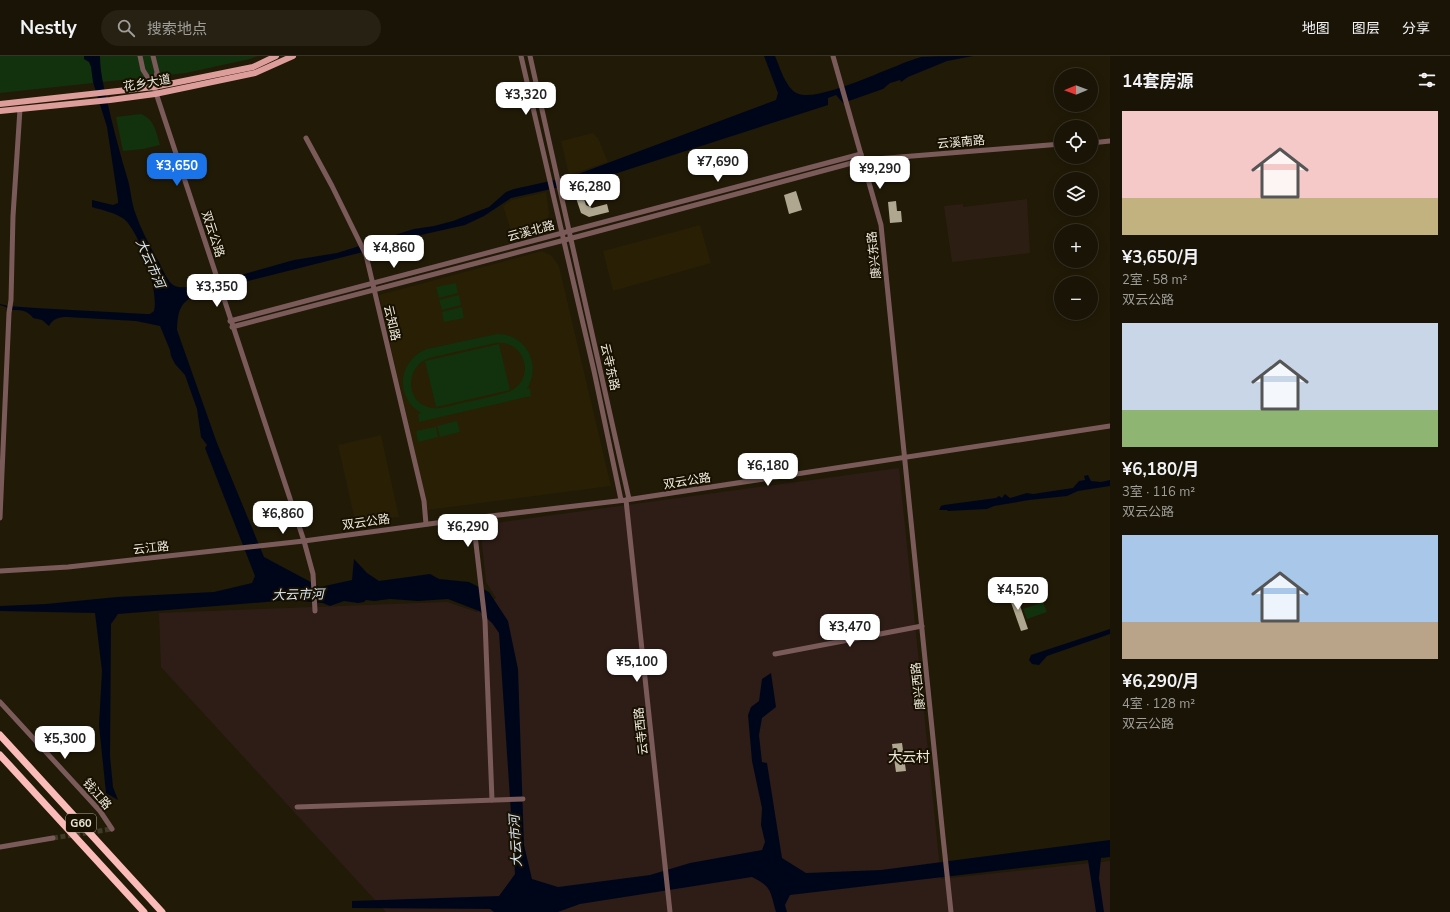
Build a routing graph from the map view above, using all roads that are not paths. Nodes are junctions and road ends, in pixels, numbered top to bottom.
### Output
1 (140, 56) edge
2 (153, 56) edge
3 (276, 56) edge
4 (293, 56) edge
5 (521, 56) edge
6 (530, 56) edge
7 (833, 56) edge
8 (154, 87) junction
9 (156, 94) junction
10 (0, 104) edge
11 (20, 109) junction
12 (0, 111) edge
13 (306, 138) dead end
14 (1110, 141) edge
15 (1098, 142) edge
16 (1054, 145) edge
17 (861, 154) junction
18 (863, 160) junction
19 (569, 231) junction
20 (561, 233) junction
21 (570, 239) junction
22 (563, 241) junction
23 (373, 284) junction
24 (374, 290) junction
25 (230, 321) junction
26 (232, 327) junction
27 (1110, 426) edge
28 (905, 458) junction
29 (626, 500) junction
30 (0, 518) edge
31 (473, 518) junction
32 (426, 524) junction
33 (304, 541) junction
34 (0, 571) edge
35 (315, 611) dead end
36 (922, 626) junction
37 (775, 654) dead end
38 (0, 702) edge
39 (0, 735) edge
40 (0, 756) edge
41 (523, 799) dead end
42 (492, 800) junction
43 (297, 807) dead end
44 (112, 829) dead end
45 (53, 838) tunnel mouth
46 (0, 846) edge
47 (144, 912) edge
48 (162, 912) edge
49 (670, 912) edge
50 (951, 912) edge

1 - 8 street, 双云公路
2 - 8 street, 双云公路
3 - 8 main road, 花乡大道
4 - 9 main road, 花乡大道
5 - 20 street
6 - 19 street
7 - 17 street, 康兴东路
8 - 9 street, 双云公路
8 - 10 main road, 花乡大道
9 - 11 main road, 花乡大道
9 - 25 street, 双云公路
11 - 12 main road, 花乡大道
11 - 30 street
13 - 23 street, 云知路
14 - 15 street
16 - 18 street, 云溪南路
17 - 18 street, 康兴东路
17 - 19 street, 云溪北路
18 - 21 street, 云溪北路
18 - 28 street, 康兴东路
19 - 20 street, 云溪北路
19 - 21 street, 云寺东路
20 - 22 street, 云寺东路
20 - 23 street, 云溪北路
21 - 22 street, 云溪北路
21 - 29 street, 云寺东路
22 - 24 street, 云溪北路
22 - 29 street, 云寺东路
23 - 24 street, 云知路
23 - 25 street, 云溪北路
24 - 26 street, 云溪北路
24 - 32 street, 云知路
25 - 26 street, 双云公路
26 - 33 street, 双云公路
27 - 28 street, 双云公路
28 - 29 street, 双云公路
28 - 36 street, 康兴西路
29 - 31 street, 双云公路
29 - 49 street, 云寺西路
31 - 32 street, 双云公路
31 - 42 street
32 - 33 street, 双云公路
33 - 34 street, 云江路
33 - 35 street
36 - 37 street
36 - 50 street, 康兴西路
38 - 44 street, 钱江路
39 - 48 highway, G60
40 - 47 highway, G60
41 - 42 street
42 - 43 street
45 - 46 street

